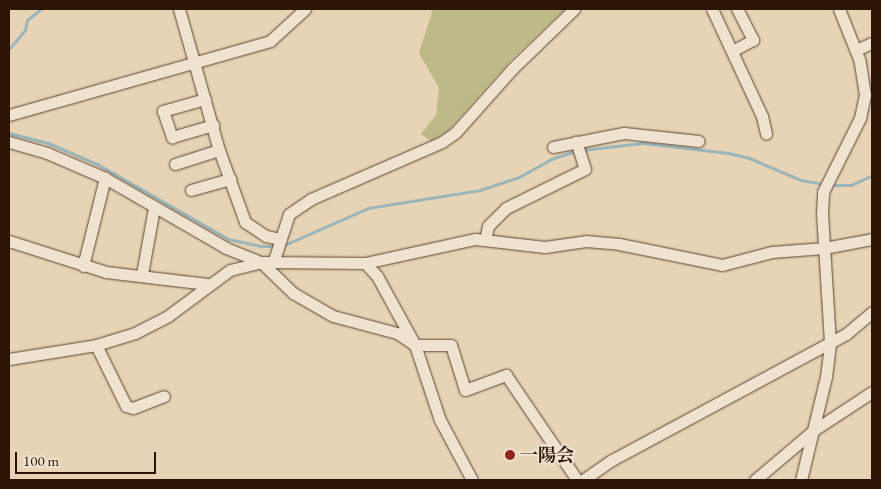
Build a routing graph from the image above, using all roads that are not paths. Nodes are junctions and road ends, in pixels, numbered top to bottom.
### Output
1 (179, 9) edge
2 (305, 9) edge
3 (574, 9) edge
4 (712, 9) edge
5 (737, 9) edge
6 (839, 9) edge
7 (872, 43) edge
8 (856, 50) junction
9 (732, 51) junction
10 (193, 63) junction
11 (864, 77) junction
12 (872, 95) edge
13 (205, 99) junction
14 (9, 114) edge
15 (213, 125) junction
16 (766, 134) dead end
17 (699, 141) dead end
18 (9, 142) edge
19 (553, 147) dead end
20 (578, 147) junction
21 (220, 150) junction
22 (175, 164) dead end
23 (105, 178) junction
24 (230, 179) junction
25 (191, 190) dead end
26 (154, 208) junction
27 (872, 239) edge
28 (485, 240) junction
29 (9, 241) edge
30 (277, 248) junction
31 (824, 248) junction
32 (261, 262) junction
33 (364, 263) junction
34 (83, 266) junction
35 (142, 274) junction
36 (206, 284) junction
37 (872, 312) edge
38 (830, 343) junction
39 (96, 345) junction
40 (414, 345) junction
41 (9, 360) edge
42 (872, 392) edge
43 (164, 396) dead end
44 (814, 430) junction
45 (472, 480) edge
46 (577, 480) edge
47 (583, 480) edge
48 (755, 480) edge
49 (801, 480) edge

1 - 10 street
2 - 10 street
3 - 30 street
4 - 9 street
5 - 9 street
6 - 8 street
7 - 8 street
8 - 11 street
9 - 16 street
10 - 13 street
10 - 14 street
11 - 12 street
11 - 31 street
13 - 15 street
13 - 15 street
15 - 21 street
17 - 20 street
18 - 23 street
19 - 20 street
20 - 28 street
21 - 22 street
21 - 24 street
23 - 26 street
23 - 34 street
24 - 25 street
24 - 30 street
26 - 32 street
26 - 35 street
27 - 31 street
28 - 31 street
28 - 33 street
29 - 34 street
30 - 32 street
30 - 33 street
31 - 38 street
32 - 36 street
32 - 40 street
33 - 40 street
34 - 35 street
35 - 36 street
36 - 39 street
37 - 38 street
38 - 44 street
38 - 47 street
39 - 41 street
39 - 43 street
40 - 45 street
40 - 46 street
42 - 44 street
44 - 48 street
44 - 49 street

